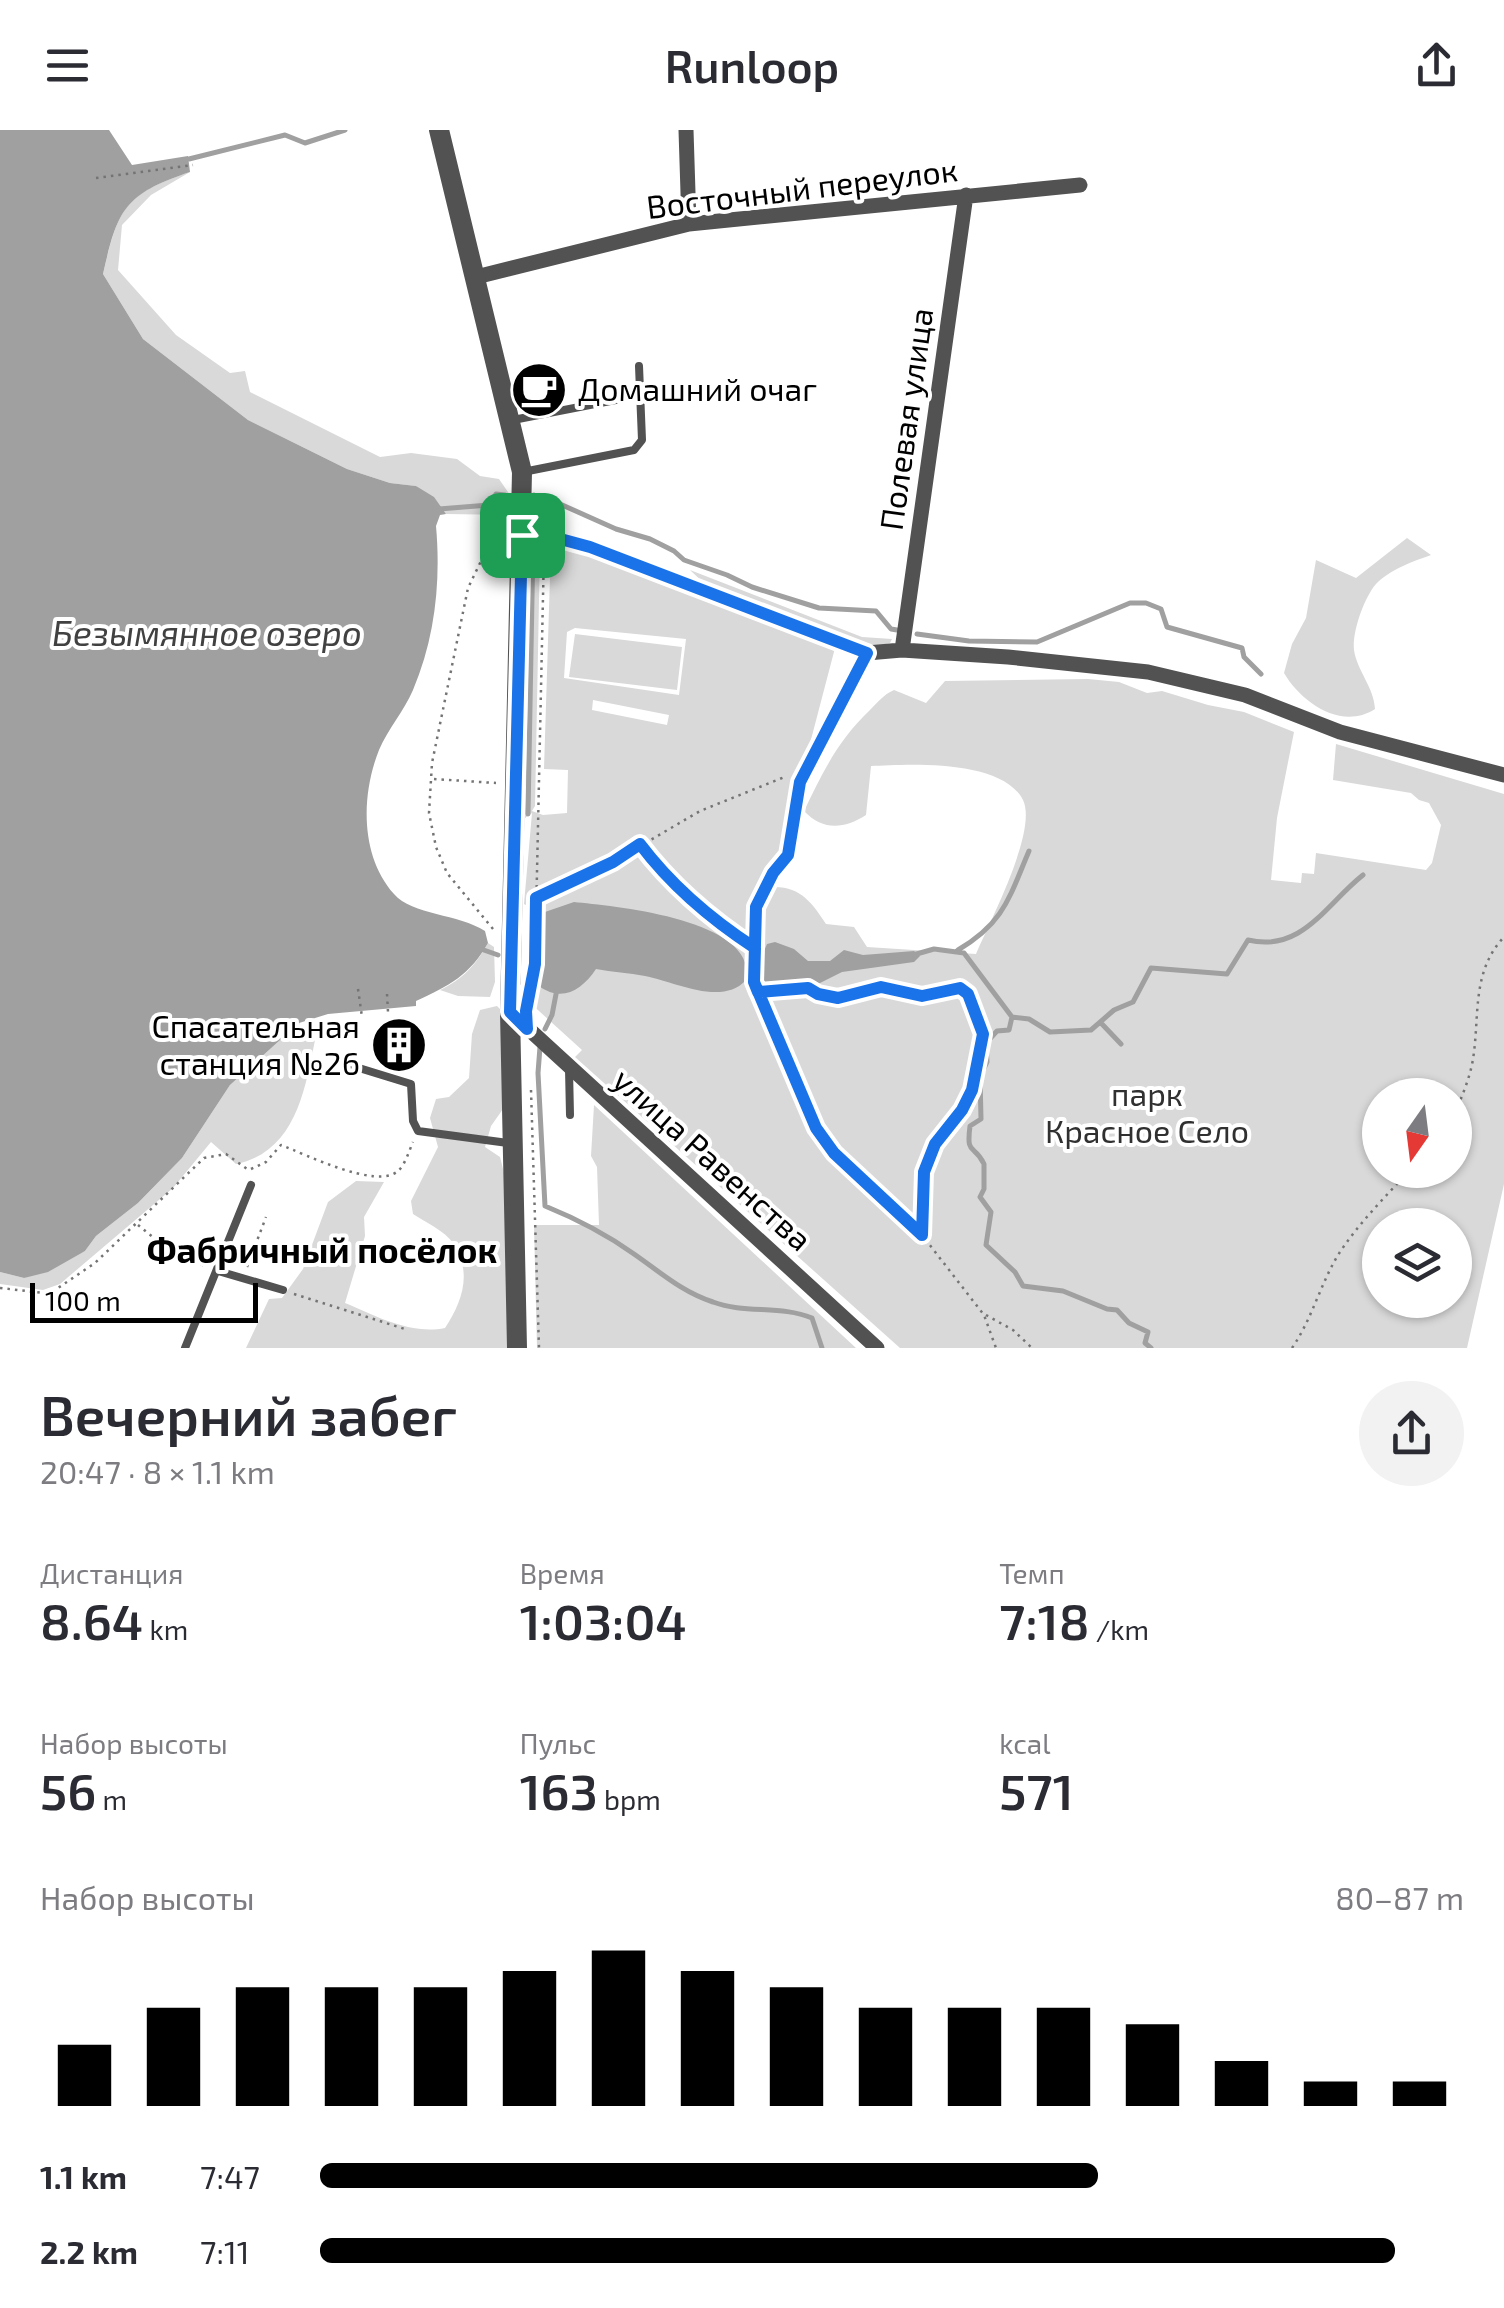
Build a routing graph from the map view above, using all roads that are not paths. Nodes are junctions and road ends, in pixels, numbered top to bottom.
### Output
1 (439, 130) edge
2 (686, 130) edge
3 (1080, 185) dead end
4 (966, 195) junction
5 (689, 224) junction
6 (476, 277) junction
7 (639, 366) dead end
8 (641, 395) junction
9 (510, 421) junction
10 (522, 472) junction
11 (516, 529) junction
12 (902, 650) junction
13 (867, 653) junction
14 (1504, 775) edge
15 (788, 855) road end
16 (510, 1012) junction
17 (346, 1064) dead end
18 (569, 1067) junction
19 (570, 1115) dead end
20 (513, 1143) junction
21 (252, 1185) road end
22 (218, 1271) junction
23 (283, 1290) road end
24 (185, 1348) edge
25 (517, 1348) edge
26 (877, 1348) edge

1 - 6 street
2 - 5 street
3 - 4 street, Восточный переулок
4 - 5 street, Восточный переулок
4 - 12 street, Полевая улица
5 - 6 street, Восточный переулок
6 - 9 street
7 - 8 lane
8 - 9 lane
8 - 10 lane
9 - 10 street
10 - 11 street
11 - 13 street
11 - 16 street
12 - 13 street
12 - 14 street
13 - 15 street
16 - 18 street, улица Равенства
16 - 20 street
17 - 20 lane
18 - 19 lane
18 - 26 street, улица Равенства
20 - 25 street
21 - 22 lane
22 - 23 lane
22 - 24 lane

